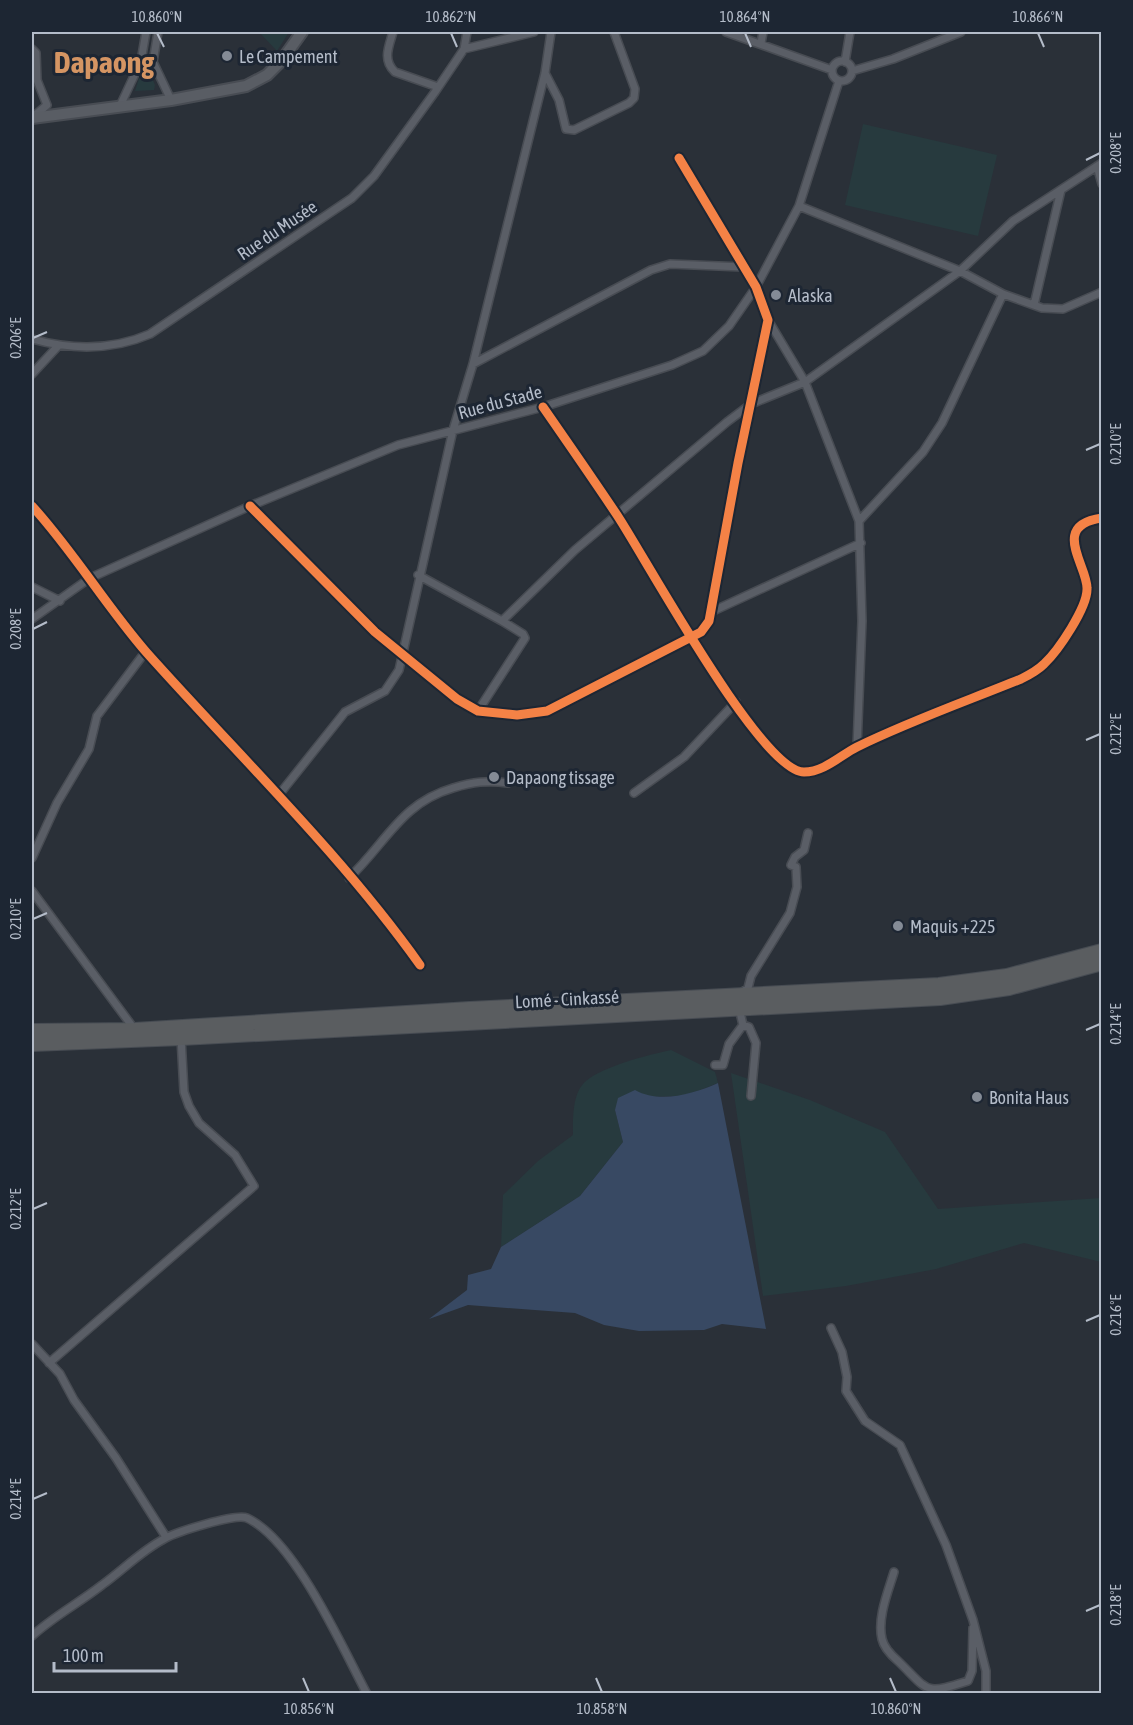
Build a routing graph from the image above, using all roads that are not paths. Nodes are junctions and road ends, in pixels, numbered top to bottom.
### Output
1 (146, 32) edge
2 (158, 32) edge
3 (302, 32) edge
4 (393, 32) edge
5 (467, 32) edge
6 (534, 32) edge
7 (551, 32) edge
8 (614, 32) edge
9 (726, 32) edge
10 (764, 32) edge
11 (850, 32) edge
12 (962, 32) edge
13 (761, 43) junction
14 (32, 49) edge
15 (464, 49) junction
16 (845, 62) junction
17 (832, 70) junction
18 (852, 71) junction
19 (545, 73) junction
20 (839, 81) junction
21 (438, 87) junction
22 (171, 100) junction
23 (120, 106) junction
24 (32, 118) edge
25 (679, 158) dead end
26 (1099, 165) edge
27 (1101, 184) edge
28 (1061, 190) junction
29 (799, 206) junction
30 (743, 267) junction
31 (960, 271) junction
32 (756, 287) junction
33 (1101, 292) edge
34 (1003, 294) junction
35 (1034, 305) junction
36 (768, 320) junction
37 (32, 339) edge
38 (58, 346) junction
39 (473, 364) junction
40 (32, 374) edge
41 (805, 382) junction
42 (751, 404) junction
43 (543, 407) junction
44 (453, 430) junction
45 (32, 506) edge
46 (250, 506) junction
47 (617, 515) junction
48 (1101, 518) edge
49 (859, 521) junction
50 (861, 543) junction
51 (418, 575) junction
52 (90, 578) junction
53 (32, 587) edge
54 (60, 601) junction
55 (711, 612) junction
56 (32, 619) edge
57 (502, 621) junction
58 (690, 638) junction
59 (146, 651) junction
60 (401, 653) junction
61 (735, 702) junction
62 (478, 711) junction
63 (857, 747) junction
64 (508, 783) dead end
65 (634, 793) dead end
66 (278, 796) junction
67 (807, 833) dead end
68 (32, 858) edge
69 (349, 878) junction
70 (32, 891) edge
71 (1101, 955) edge
72 (420, 965) dead end
73 (738, 1003) junction
74 (743, 1025) junction
75 (32, 1031) edge
76 (135, 1035) junction
77 (181, 1038) junction
78 (32, 1044) edge
79 (715, 1065) dead end
80 (752, 1096) dead end
81 (831, 1328) dead end
82 (32, 1344) edge
83 (49, 1363) junction
84 (166, 1537) junction
85 (894, 1572) dead end
86 (973, 1620) junction
87 (32, 1636) edge
88 (367, 1694) edge
89 (986, 1694) edge

1 - 23 street
2 - 22 street
3 - 22 main road
4 - 21 street
5 - 15 street, Rue du Musée
6 - 15 street
7 - 19 street
8 - 19 street
9 - 13 street
10 - 13 street
11 - 16 street
12 - 18 street
13 - 17 street
14 - 24 street
15 - 21 street, Rue du Musée
16 - 17 street
16 - 18 street
17 - 20 street
18 - 20 street
19 - 39 street
20 - 29 street, Rue du Stade
21 - 38 street, Rue du Musée
22 - 23 main road
23 - 24 main road
25 - 30 street
26 - 27 street
26 - 28 street
28 - 31 street
28 - 35 street
29 - 31 street
29 - 32 street, Rue du Stade
30 - 32 street
30 - 39 street
31 - 34 street
31 - 41 street
32 - 36 street
32 - 43 street, Rue du Stade
33 - 35 street
34 - 35 street
34 - 49 street
36 - 41 street
36 - 42 street
37 - 38 street, Rue du Musée
38 - 40 street
39 - 44 street
41 - 42 street
41 - 49 street
42 - 47 street
42 - 55 street
43 - 44 street, Rue du Stade
43 - 47 street
44 - 46 street, Rue du Stade
44 - 51 street
45 - 52 street
46 - 52 street, Rue du Stade
46 - 60 street
47 - 57 street
47 - 58 street
48 - 63 street
49 - 50 street
50 - 55 street
50 - 63 street
51 - 57 street
51 - 60 street
52 - 54 street, Rue du Stade
52 - 59 street
53 - 54 street
54 - 56 street, Rue du Stade
55 - 58 street
57 - 62 street
58 - 61 street
58 - 62 street
59 - 66 street
59 - 68 street
60 - 62 street
60 - 66 street
61 - 63 street
61 - 65 street
64 - 69 street
66 - 69 street
67 - 73 street
69 - 72 street
70 - 76 street
71 - 73 highway, Lomé - Cinkassé
73 - 74 street
73 - 76 highway, Lomé - Cinkassé
73 - 77 highway, Lomé - Cinkassé
74 - 79 street
74 - 80 street
75 - 76 highway, Lomé - Cinkassé
76 - 77 highway, Lomé - Cinkassé
76 - 78 highway, Lomé - Cinkassé
77 - 83 street
81 - 86 street
82 - 83 street
83 - 84 street
84 - 87 street
84 - 88 street
85 - 86 street
86 - 89 street

